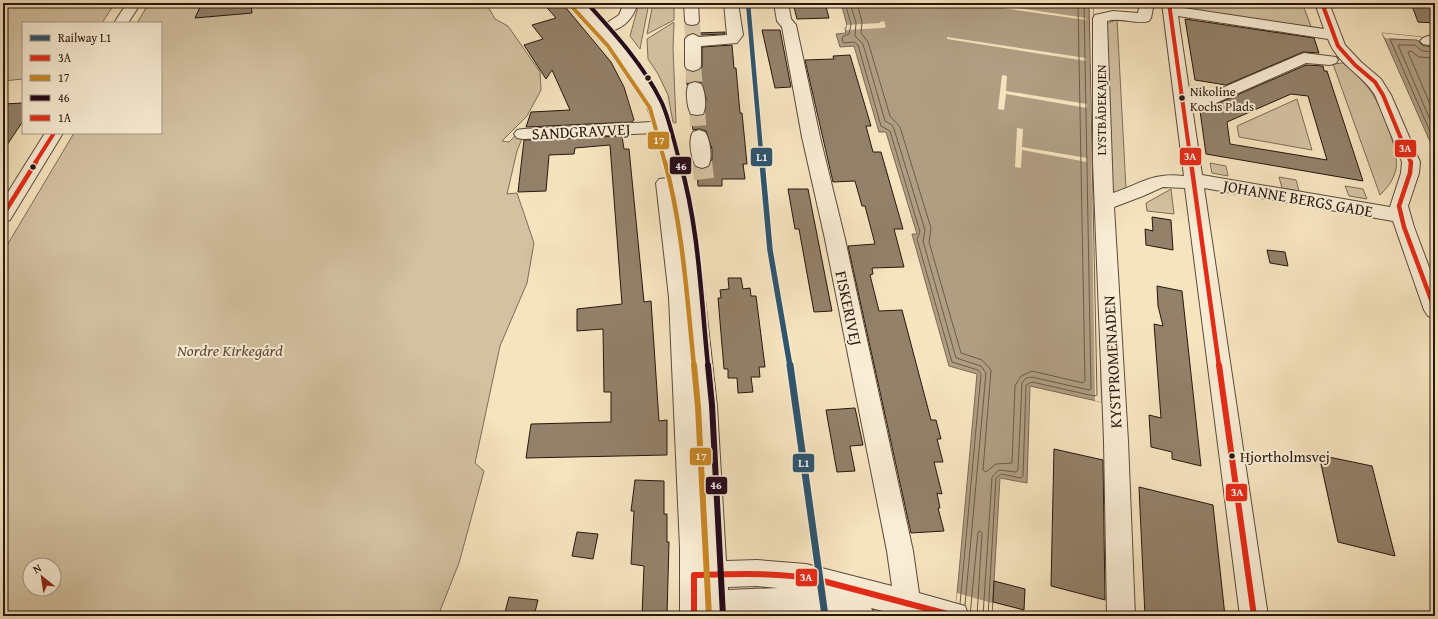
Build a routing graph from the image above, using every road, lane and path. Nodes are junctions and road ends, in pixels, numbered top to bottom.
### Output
1 (134, 3) edge
2 (578, 3) edge
3 (631, 3) edge
4 (691, 3) edge
5 (731, 3) edge
6 (781, 3) edge
7 (1147, 3) edge
8 (1319, 3) edge
9 (1170, 7) edge
10 (1104, 12) edge
11 (692, 21) tunnel mouth
12 (122, 22) edge
13 (602, 30) junction
14 (1334, 35) junction
15 (1330, 60) dead end
16 (693, 66) tunnel mouth
17 (695, 87) tunnel mouth
18 (1182, 100) junction
19 (697, 110) tunnel mouth
20 (657, 127) junction
21 (53, 134) edge
22 (523, 134) dead end
23 (699, 136) tunnel mouth
24 (702, 162) tunnel mouth
25 (1194, 181) junction
26 (1104, 203) junction
27 (3, 215) edge
28 (1401, 216) junction
29 (1435, 310) edge
30 (704, 575) junction
31 (905, 610) edge
32 (705, 611) edge
33 (861, 616) edge
34 (955, 616) edge
35 (1121, 616) edge
36 (1254, 616) edge

1 - 12 street
2 - 13 street
3 - 13 street
4 - 11 street
5 - 16 street
6 - 31 street, FISKERIVEJ
7 - 10 street
8 - 14 street
9 - 14 street
9 - 18 street
10 - 26 street, LYSTBÅDEKAJEN
13 - 20 street
14 - 28 street
15 - 18 street
17 - 19 street
18 - 25 street
20 - 22 street, SANDGRAVVEJ
20 - 30 street
21 - 27 street
23 - 24 street
25 - 26 street
25 - 28 street, JOHANNE BERGS GADE
25 - 36 street
26 - 35 street, KYSTPROMENADEN
28 - 29 street
30 - 31 street
30 - 32 street
31 - 34 street
32 - 33 street

